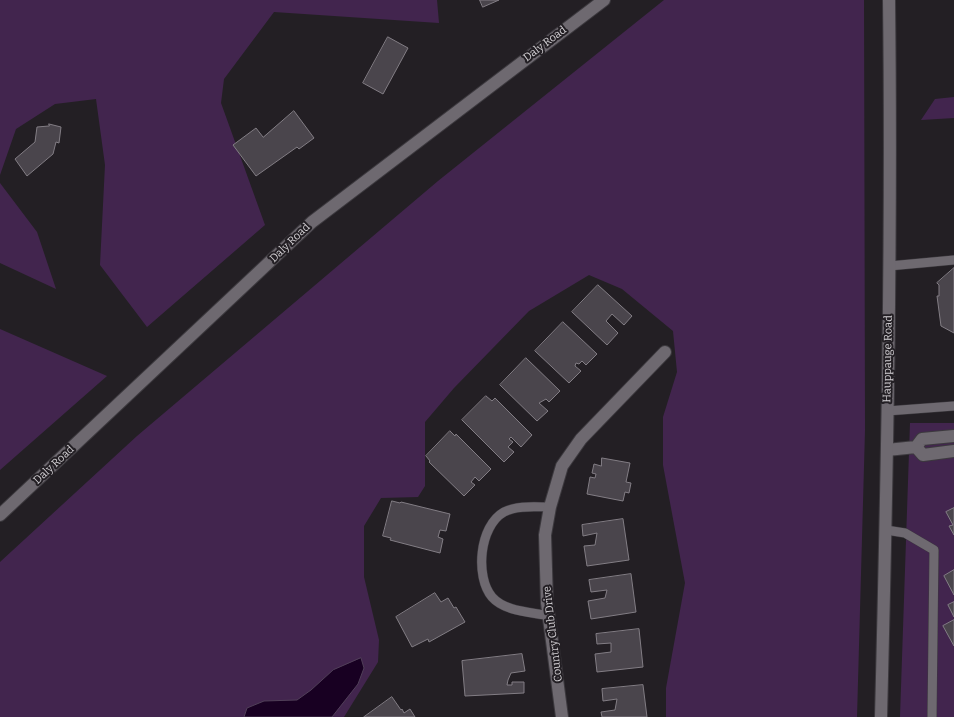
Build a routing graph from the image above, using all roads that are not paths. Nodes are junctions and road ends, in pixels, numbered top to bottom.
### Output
1 (604, 0) edge
2 (889, 0) edge
3 (954, 260) edge
4 (889, 266) junction
5 (665, 352) dead end
6 (954, 406) edge
7 (887, 411) junction
8 (954, 436) edge
9 (916, 447) junction
10 (887, 450) junction
11 (954, 451) edge
12 (550, 507) junction
13 (0, 515) edge
14 (886, 530) junction
15 (549, 616) junction
16 (562, 717) edge
17 (881, 717) edge
18 (932, 717) edge

1 - 13 street, Daly Road
2 - 4 street, Hauppauge Road
3 - 4 lane
4 - 7 street, Hauppauge Road
5 - 12 street, Country Club Drive
6 - 7 lane
7 - 10 street, Hauppauge Road
8 - 9 street
9 - 10 street
9 - 11 street
10 - 14 street, Hauppauge Road
12 - 15 street, Country Club Drive
12 - 15 lane
14 - 17 street, Hauppauge Road
14 - 18 lane
15 - 16 street, Country Club Drive

